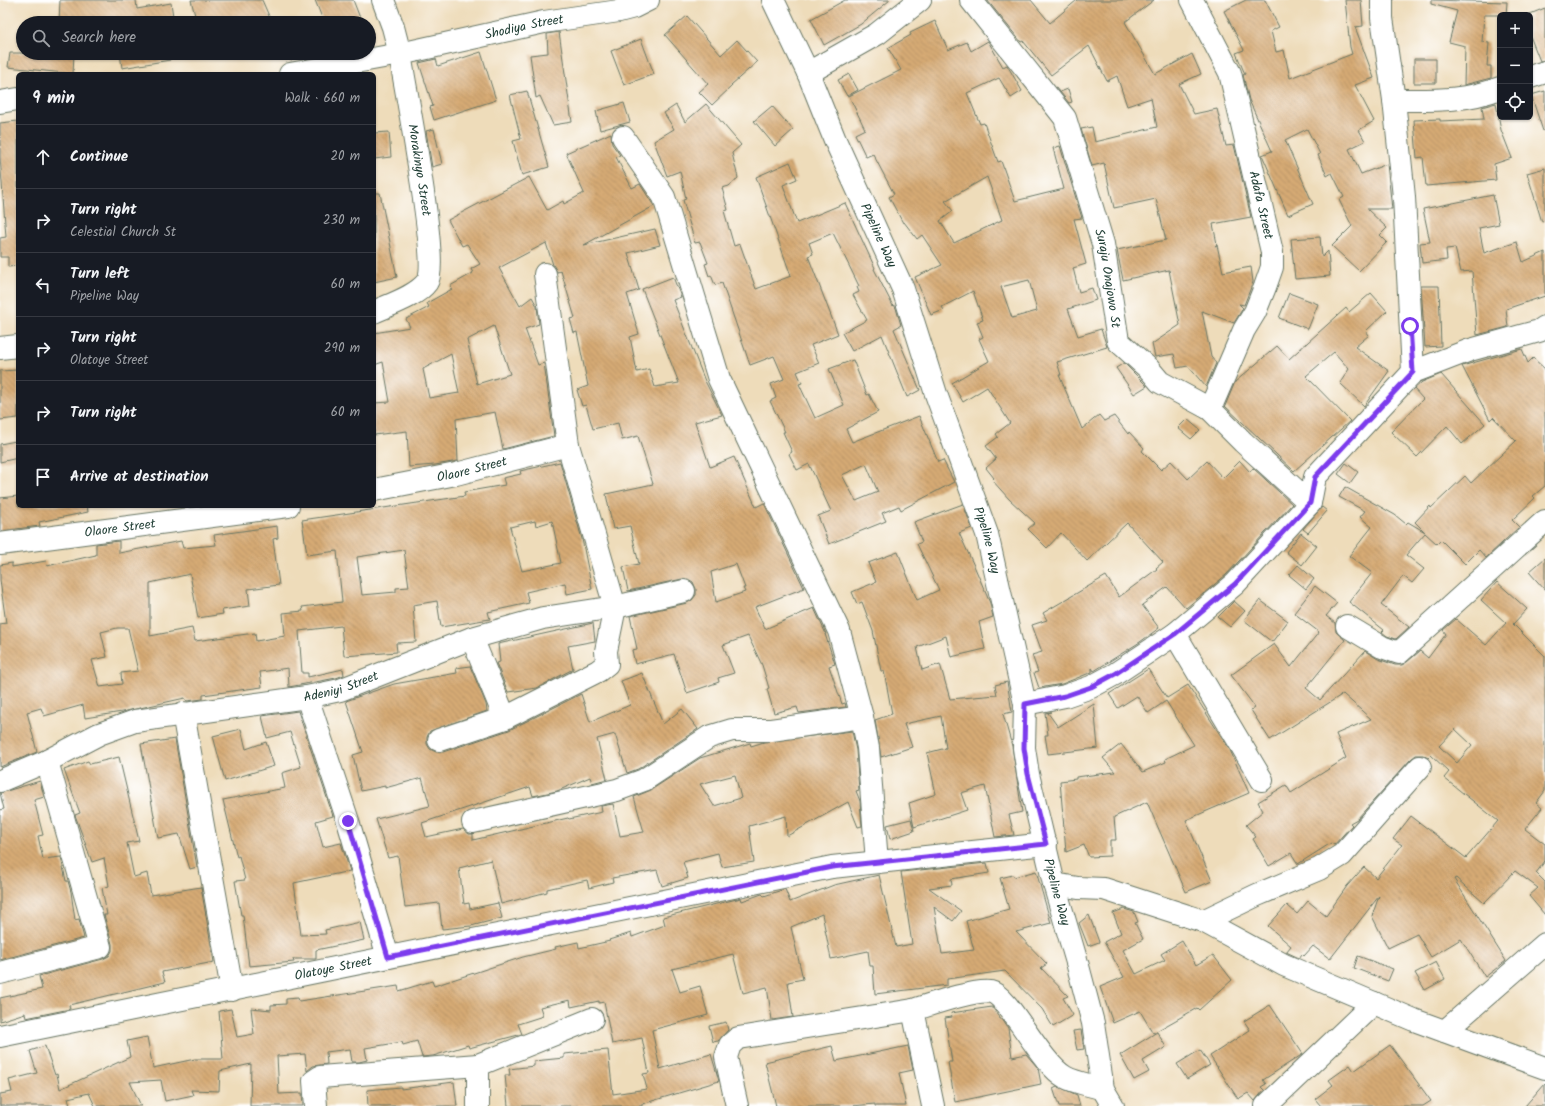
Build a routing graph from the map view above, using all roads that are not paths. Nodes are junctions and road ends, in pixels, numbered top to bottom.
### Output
1 (383, 0) edge
2 (648, 0) edge
3 (773, 0) edge
4 (920, 0) edge
5 (971, 0) edge
6 (1192, 0) edge
7 (1382, 0) edge
8 (585, 8) edge
9 (400, 54) junction
10 (376, 58) edge
11 (367, 60) edge
12 (301, 72) edge
13 (1545, 72) edge
14 (808, 73) junction
15 (1533, 76) edge
16 (1497, 89) edge
17 (16, 99) edge
18 (1394, 100) junction
19 (0, 102) edge
20 (623, 137) dead end
21 (545, 274) dead end
22 (376, 311) edge
23 (1543, 332) edge
24 (16, 346) edge
25 (0, 348) edge
26 (1413, 372) junction
27 (1210, 409) junction
28 (568, 445) junction
29 (376, 490) edge
30 (1310, 503) junction
31 (273, 508) edge
32 (1545, 521) edge
33 (0, 544) edge
34 (684, 591) dead end
35 (615, 607) junction
36 (1347, 626) dead end
37 (1175, 634) junction
38 (472, 638) junction
39 (307, 697) junction
40 (1025, 704) junction
41 (183, 713) junction
42 (862, 717) junction
43 (505, 718) junction
44 (439, 740) dead end
45 (47, 761) junction
46 (1420, 767) dead end
47 (1262, 780) dead end
48 (0, 781) edge
49 (473, 822) dead end
50 (1046, 844) junction
51 (877, 862) junction
52 (1054, 884) junction
53 (1203, 921) junction
54 (1545, 944) edge
55 (388, 957) junction
56 (0, 973) edge
57 (232, 990) junction
58 (1374, 1003) junction
59 (913, 1010) junction
60 (592, 1019) dead end
61 (1446, 1031) junction
62 (0, 1036) edge
63 (478, 1065) junction
64 (1545, 1068) edge
65 (1108, 1098) edge
66 (316, 1106) edge
67 (478, 1106) edge
68 (737, 1106) edge
69 (933, 1106) edge
70 (1266, 1106) edge

1 - 9 street, Morakinyo Street
2 - 8 street, Shodiya Street
3 - 14 street, Pipeline Way
4 - 14 street
5 - 27 street, Suraju Onajowo St
6 - 27 street, Adafa Street
7 - 18 street
8 - 9 street, Shodiya Street
9 - 10 street, Shodiya Street
9 - 22 street, Morakinyo Street
11 - 12 street, Shodiya Street
13 - 15 street
14 - 40 street, Pipeline Way
16 - 18 street
17 - 19 street
18 - 26 street
20 - 42 street
21 - 28 street
23 - 26 street
24 - 25 street
26 - 30 street
27 - 30 street, Suraju Onajowo St
28 - 29 street, Olaore Street
28 - 35 street
30 - 37 street
31 - 33 street, Olaore Street
32 - 36 street
34 - 35 street, Adeniyi Street
35 - 38 street, Adeniyi Street
35 - 43 street
37 - 40 street
37 - 47 street
38 - 39 street, Adeniyi Street
38 - 43 street
39 - 41 street, Adeniyi Street
39 - 55 street
40 - 50 street, Pipeline Way
41 - 45 street, Adeniyi Street
41 - 57 street
42 - 49 street
42 - 51 street
43 - 44 street
45 - 48 street, Adeniyi Street
45 - 56 street
46 - 53 street
50 - 51 street, Olatoye Street
50 - 52 street, Pipeline Way
51 - 55 street, Olatoye Street
52 - 53 street
52 - 65 street, Pipeline Way
53 - 58 street
54 - 61 street
55 - 57 street, Olatoye Street
57 - 62 street, Olatoye Street
58 - 61 street
58 - 70 street
59 - 65 street
59 - 68 street
59 - 69 street
60 - 63 street
61 - 64 street
63 - 66 street
63 - 67 street

